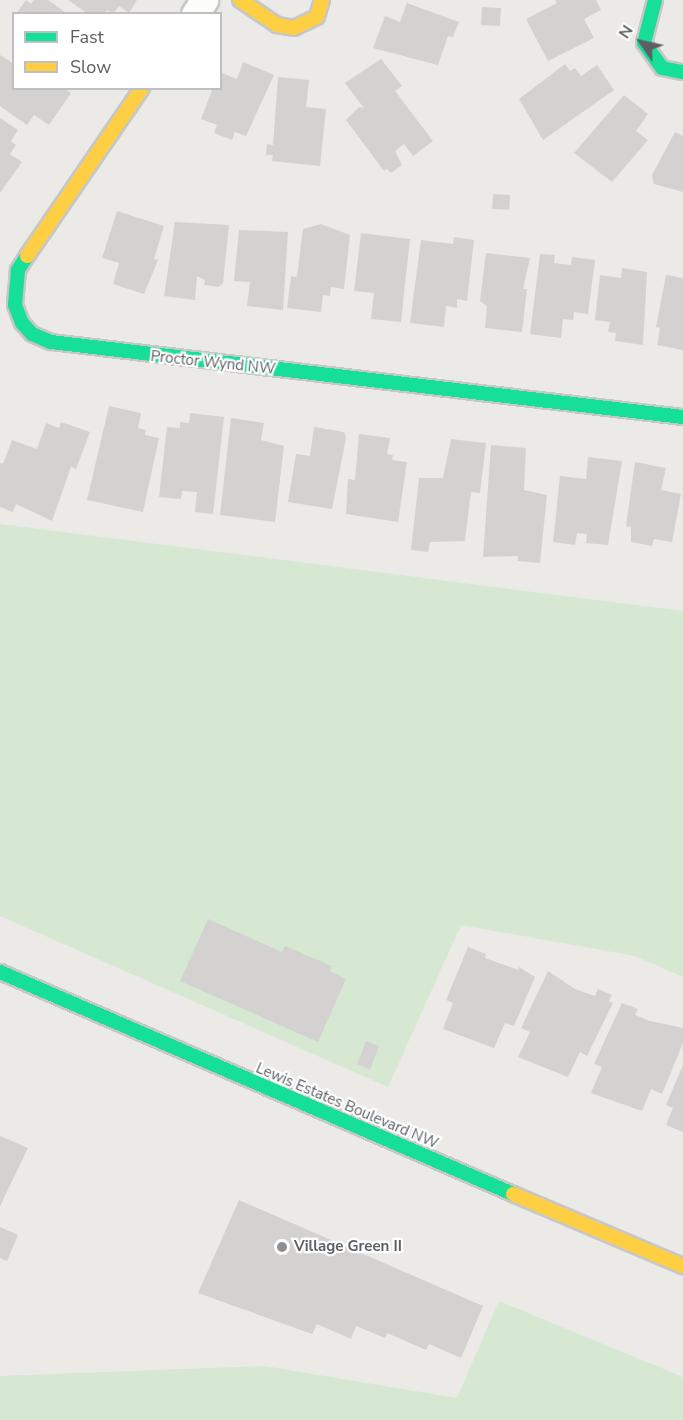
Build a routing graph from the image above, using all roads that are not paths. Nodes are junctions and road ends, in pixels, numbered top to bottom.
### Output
1 (240, 0) edge
2 (322, 0) edge
3 (655, 0) edge
4 (683, 72) edge
5 (141, 90) edge
6 (683, 417) edge
7 (0, 972) edge
8 (683, 1266) edge

1 - 2 street
3 - 4 street
5 - 6 street, Proctor Wynd NW
7 - 8 street, Lewis Estates Boulevard NW

